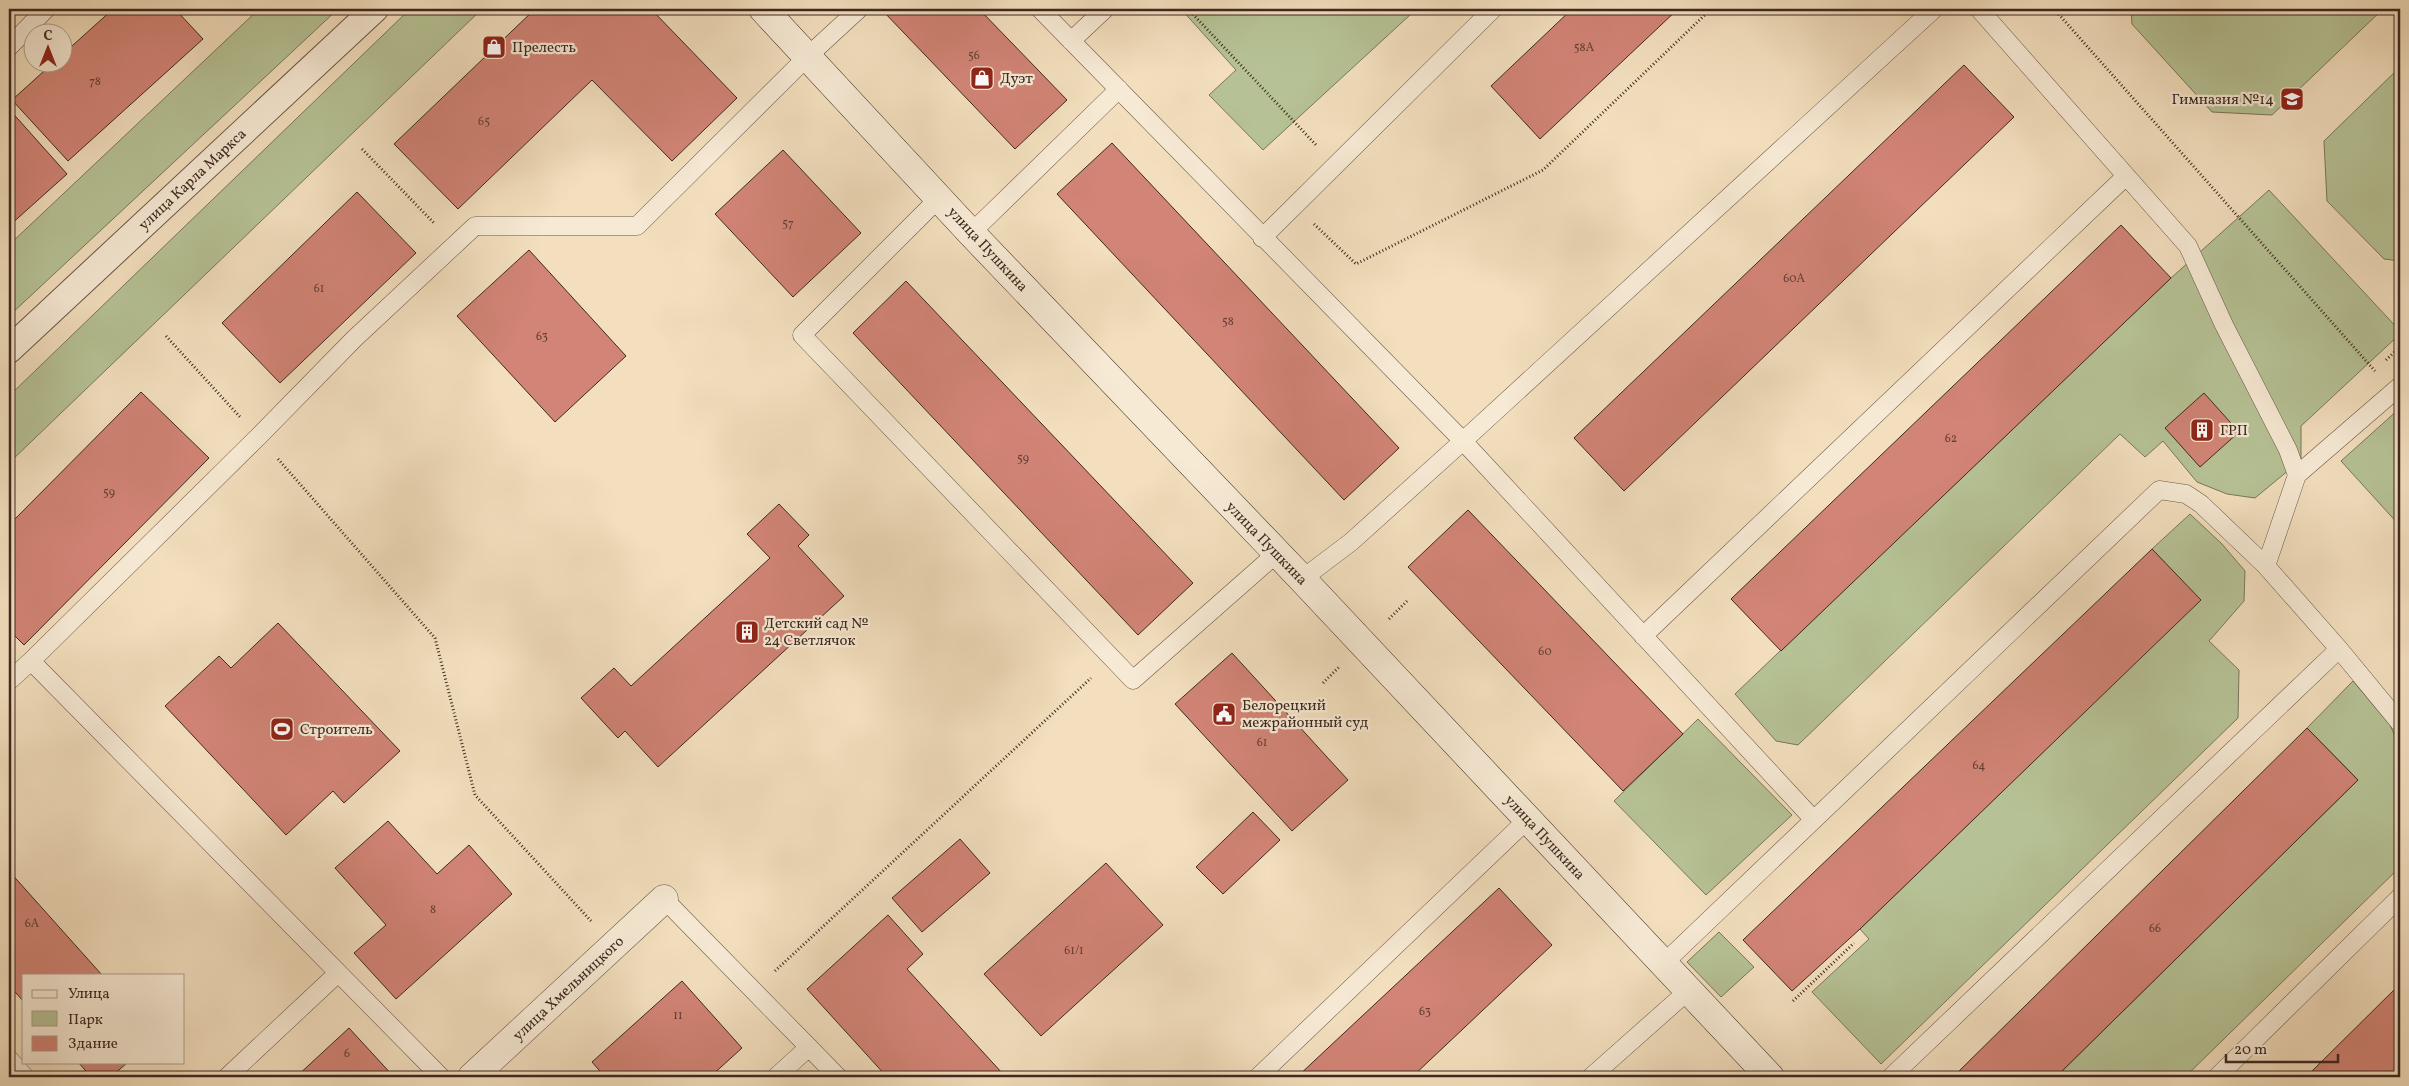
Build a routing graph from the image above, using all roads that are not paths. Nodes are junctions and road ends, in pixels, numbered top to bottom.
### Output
1 (46, 9) edge
2 (375, 9) edge
3 (763, 9) edge
4 (860, 9) edge
5 (1040, 9) edge
6 (1105, 9) edge
7 (1493, 9) edge
8 (1934, 9) edge
9 (1979, 9) edge
10 (1071, 41) junction
11 (9, 47) edge
12 (807, 57) junction
13 (1119, 89) junction
14 (2126, 176) junction
15 (939, 198) junction
16 (971, 232) junction
17 (1262, 238) junction
18 (9, 350) edge
19 (2400, 386) edge
20 (1463, 441) junction
21 (2297, 475) junction
22 (1276, 554) junction
23 (2266, 566) junction
24 (1302, 579) junction
25 (1643, 636) junction
26 (2339, 649) junction
27 (31, 661) junction
28 (9, 681) edge
29 (2400, 723) edge
30 (1528, 819) junction
31 (1814, 820) junction
32 (2400, 897) edge
33 (664, 898) joint
34 (1663, 964) junction
35 (338, 973) junction
36 (1689, 990) junction
37 (809, 1048) junction
38 (9, 1060) edge
39 (25, 1077) edge
40 (227, 1077) edge
41 (441, 1077) edge
42 (472, 1077) edge
43 (776, 1077) edge
44 (838, 1077) edge
45 (1258, 1077) edge
46 (1591, 1077) edge
47 (1770, 1077) edge
48 (1892, 1077) edge
49 (2217, 1077) edge

1 - 11 lane
2 - 18 street, улица Карла Маркса
3 - 12 main road, улица Пушкина
4 - 12 lane
5 - 10 lane
6 - 10 lane
7 - 17 lane
8 - 20 lane
9 - 14 lane
10 - 13 lane
12 - 15 main road, улица Пушкина
12 - 27 lane
13 - 16 lane
13 - 17 lane
14 - 21 lane
14 - 25 lane
15 - 16 main road, улица Пушкина
15 - 22 lane
16 - 22 main road, улица Пушкина
17 - 20 lane
19 - 21 lane
20 - 24 lane
20 - 25 lane
21 - 23 lane
22 - 24 main road, улица Пушкина
23 - 26 lane
23 - 31 lane
24 - 30 main road, улица Пушкина
25 - 31 lane
26 - 29 lane
26 - 48 lane
27 - 28 lane
27 - 35 lane
30 - 34 main road, улица Пушкина
30 - 45 lane
31 - 34 lane
32 - 49 lane
33 - 37 lane
33 - 42 main road, улица Хмельницкого
34 - 36 main road, улица Пушкина
35 - 40 lane
35 - 41 lane
36 - 46 lane
36 - 47 main road, улица Пушкина
37 - 43 lane
37 - 44 lane
38 - 39 lane

